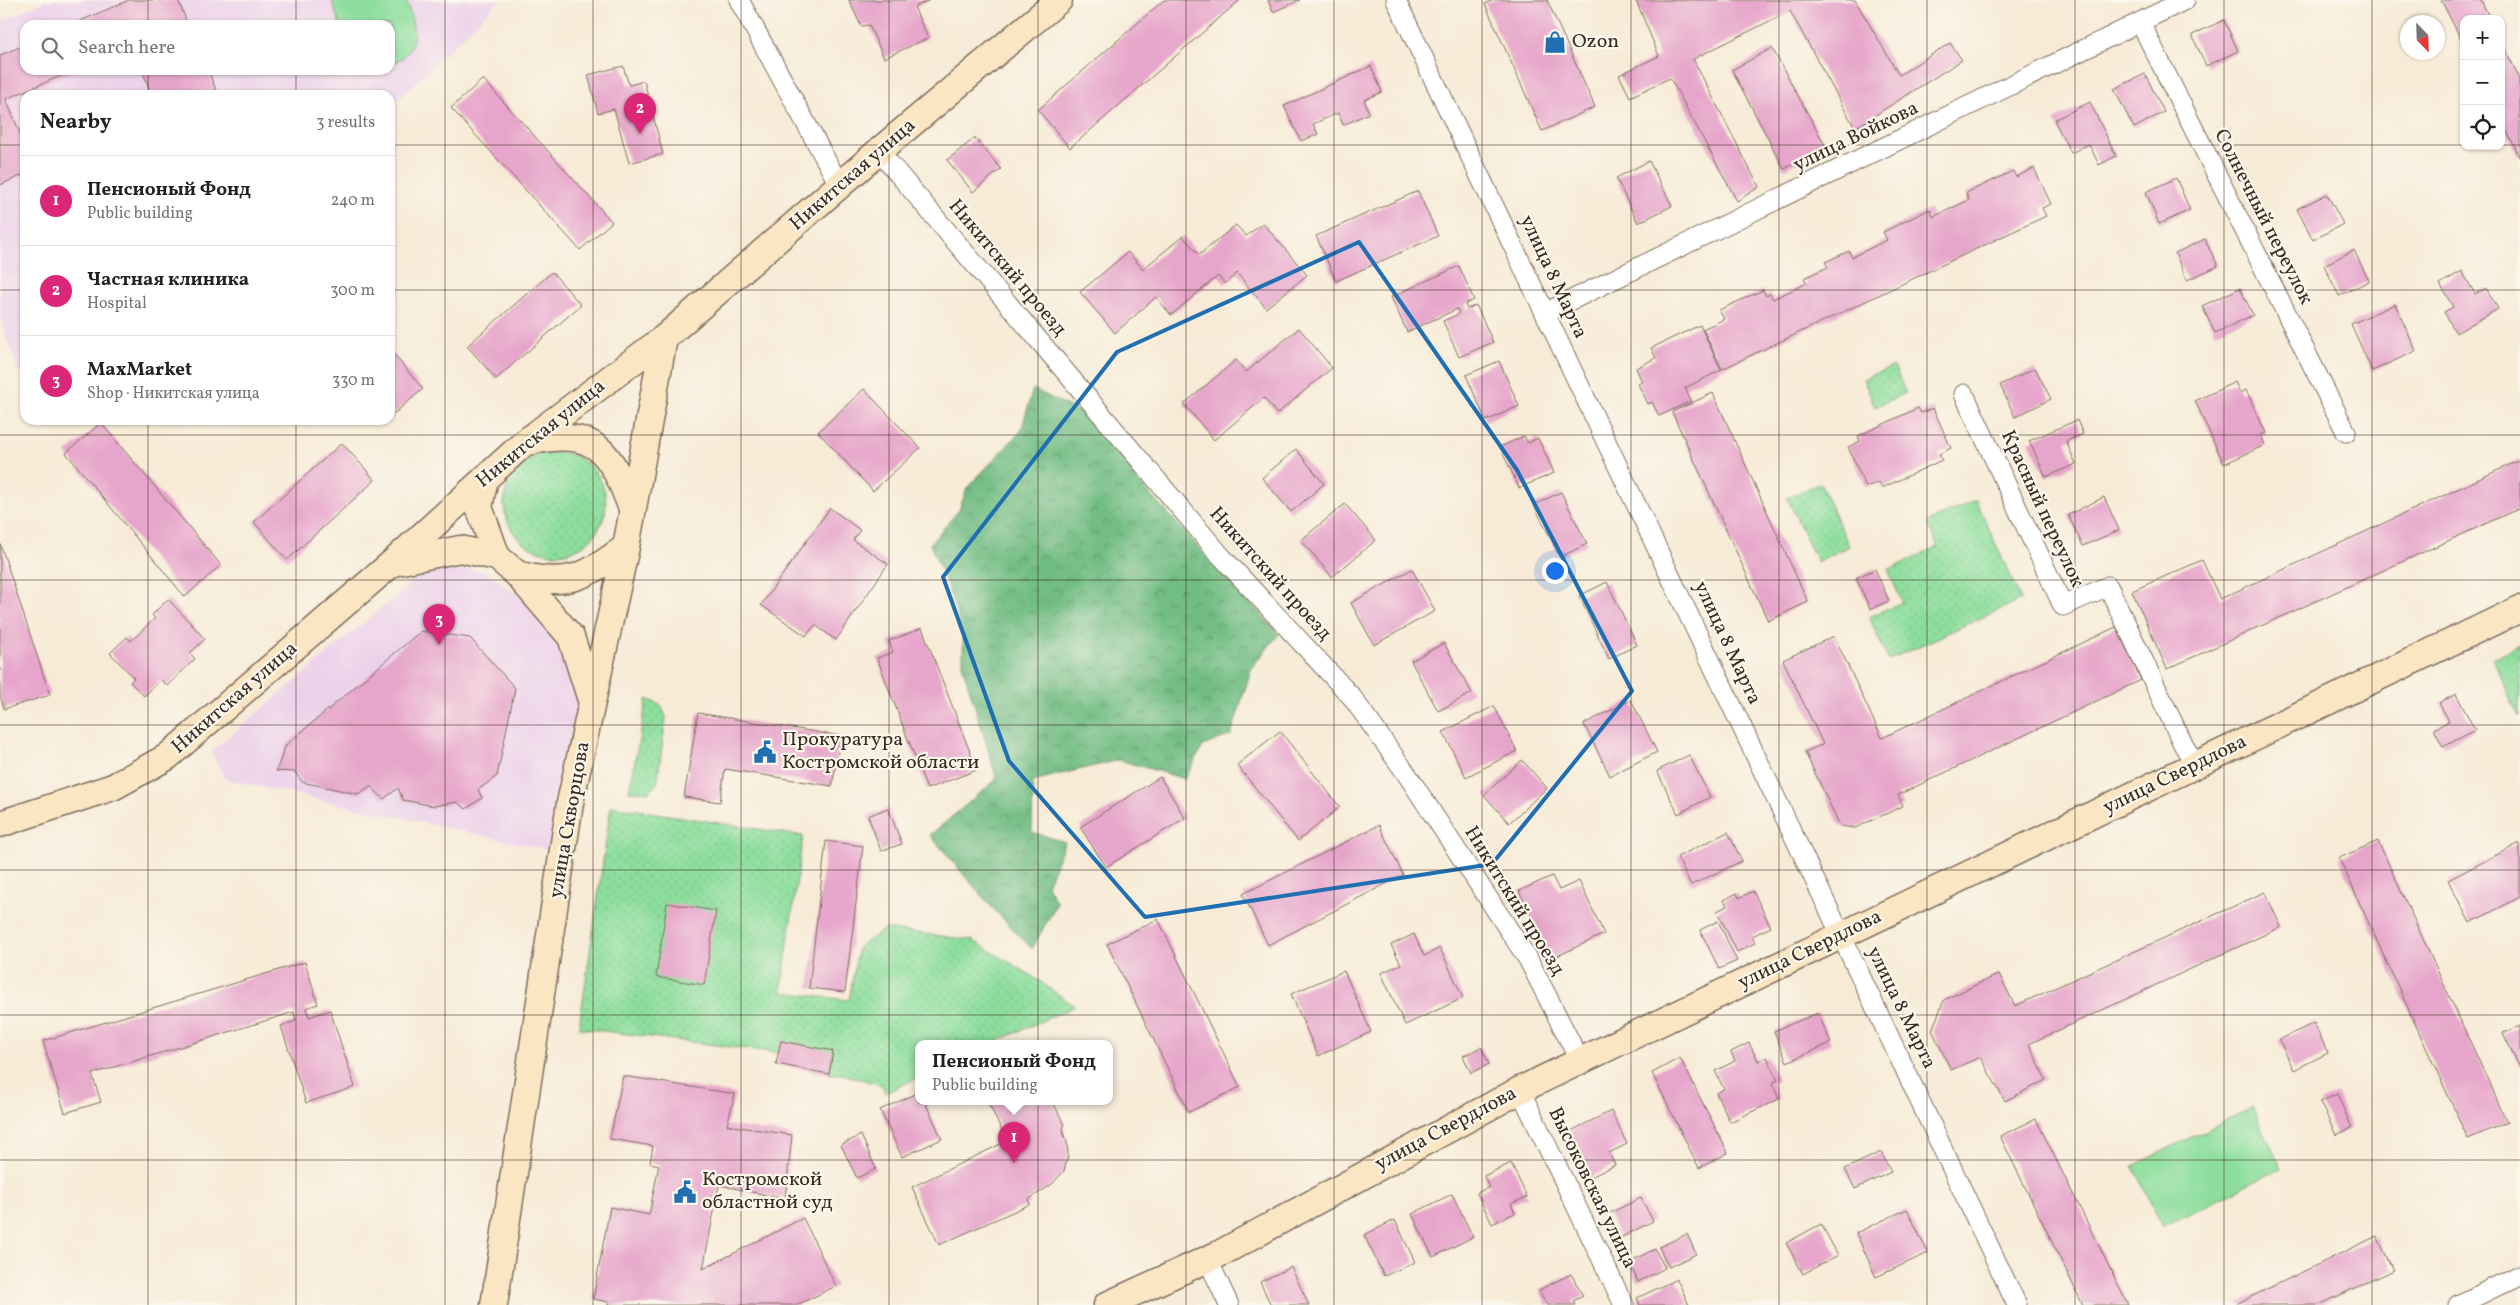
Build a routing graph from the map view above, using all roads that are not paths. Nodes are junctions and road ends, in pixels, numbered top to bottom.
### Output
1 (739, 0) edge
2 (1059, 0) edge
3 (1396, 0) edge
4 (2185, 0) edge
5 (2140, 22) junction
6 (879, 151) junction
7 (840, 186) junction
8 (1545, 313) junction
9 (664, 338) junction
10 (1964, 394) dead end
11 (2346, 432) dead end
12 (523, 444) junction
13 (485, 478) junction
14 (632, 509) junction
15 (626, 547) junction
16 (497, 557) junction
17 (392, 564) junction
18 (516, 574) junction
19 (2520, 609) edge
20 (592, 702) junction
21 (2196, 765) junction
22 (0, 824) edge
23 (1841, 936) junction
24 (1580, 1061) junction
25 (1520, 1090) junction
26 (1207, 1258) junction
27 (2520, 1275) edge
28 (494, 1305) edge
29 (1106, 1305) edge
30 (1229, 1305) edge
31 (1624, 1305) edge
32 (2017, 1305) edge
33 (2458, 1305) edge

1 - 7 street
2 - 6 street, Никитская улица
3 - 8 street, улица 8 Марта
4 - 5 street, улица Войкова
5 - 8 street, улица Войкова
5 - 11 street, Солнечный переулок
6 - 7 street, Никитская улица
6 - 24 street, Никитский проезд
7 - 9 street, Никитская улица
8 - 23 street, улица 8 Марта
9 - 12 street, Никитская улица
9 - 14 street, улица Скворцова
10 - 21 street, Красный переулок
12 - 13 street, Никитская улица
12 - 14 street
13 - 16 street
13 - 17 street, Никитская улица
14 - 15 street, улица Скворцова
15 - 18 street
15 - 20 street, улица Скворцова
16 - 17 street
16 - 18 street
17 - 22 street, Никитская улица
18 - 20 street
19 - 21 street, улица Свердлова
20 - 28 street, улица Скворцова
21 - 23 street, улица Свердлова
23 - 24 street, улица Свердлова
23 - 32 street, улица 8 Марта
24 - 25 street, улица Свердлова
25 - 26 street, улица Свердлова
25 - 31 street, Высоковская улица
26 - 29 street, улица Свердлова
26 - 30 street
27 - 33 street

